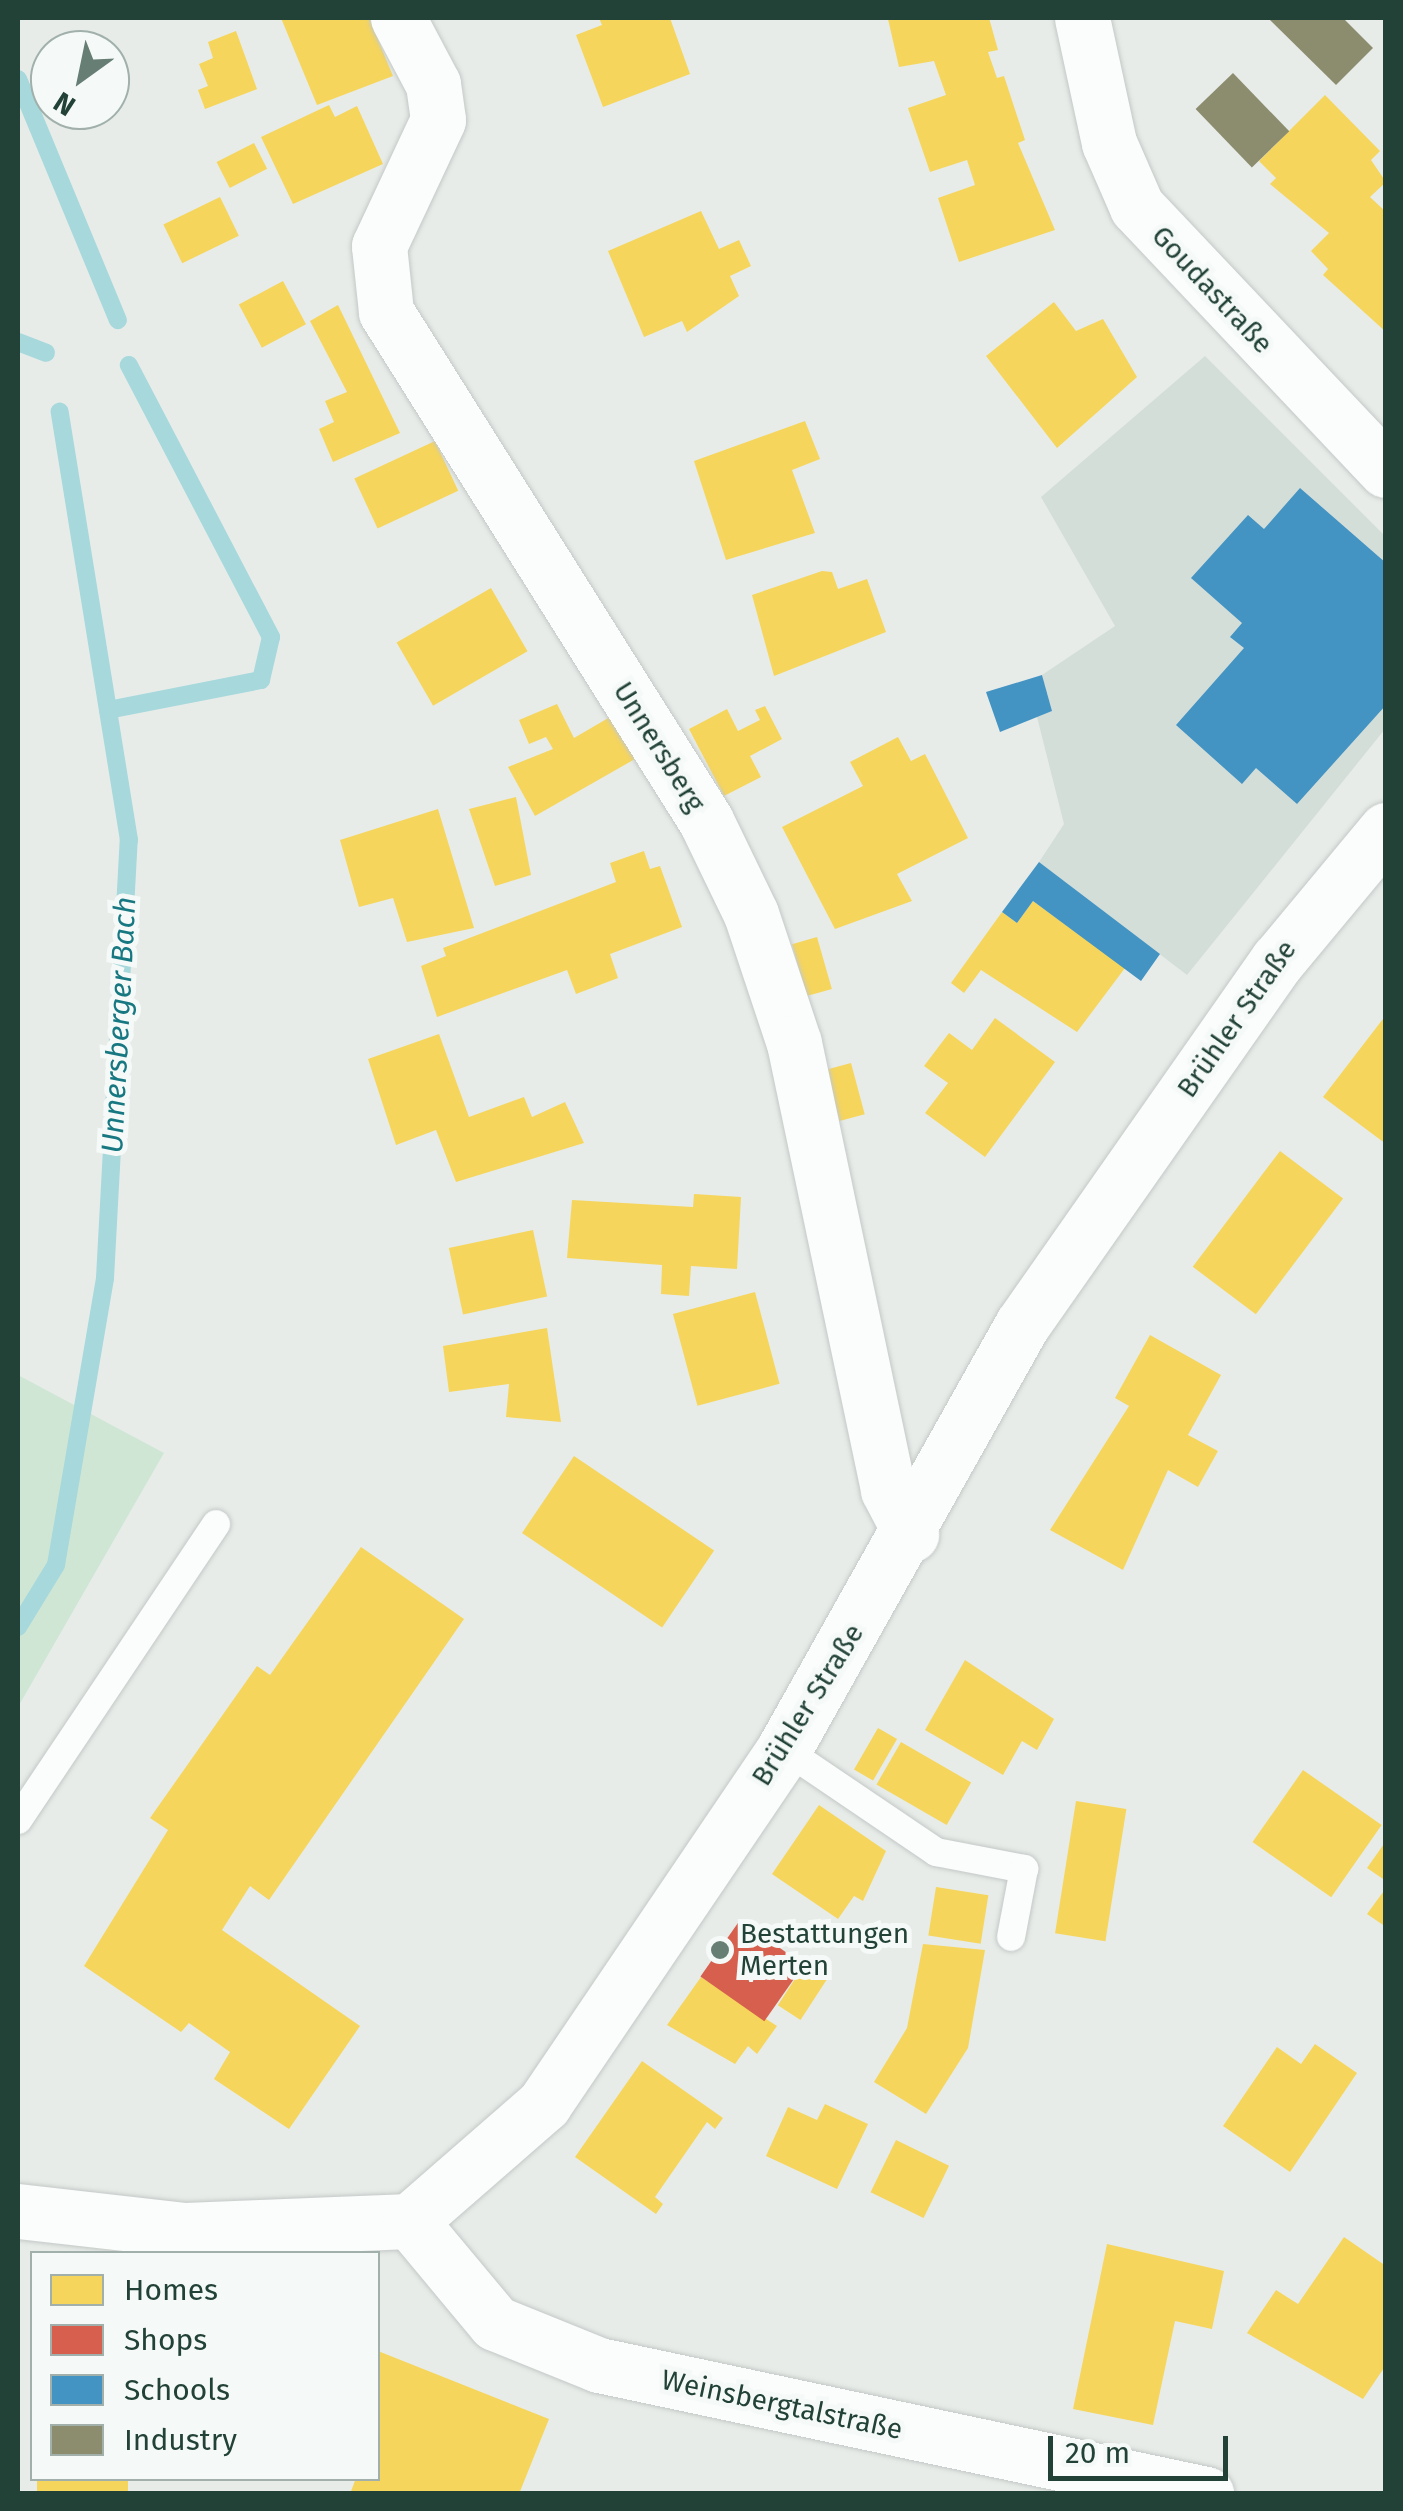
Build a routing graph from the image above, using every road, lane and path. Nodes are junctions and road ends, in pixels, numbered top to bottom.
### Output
1 (398, 18) edge
2 (1082, 18) edge
3 (1386, 470) edge
4 (1386, 830) edge
5 (216, 1524) dead end
6 (911, 1534) junction
7 (784, 1748) junction
8 (18, 1820) edge
9 (1011, 1937) dead end
10 (18, 2211) edge
11 (410, 2221) junction
12 (1206, 2494) edge

1 - 6 street, Unnersberg
2 - 3 street, Goudastraße
4 - 6 street, Brühler Straße
5 - 8 lane
6 - 7 street, Brühler Straße
7 - 9 lane
7 - 11 street, Brühler Straße
10 - 11 street
11 - 12 street, Weinsbergtalstraße

